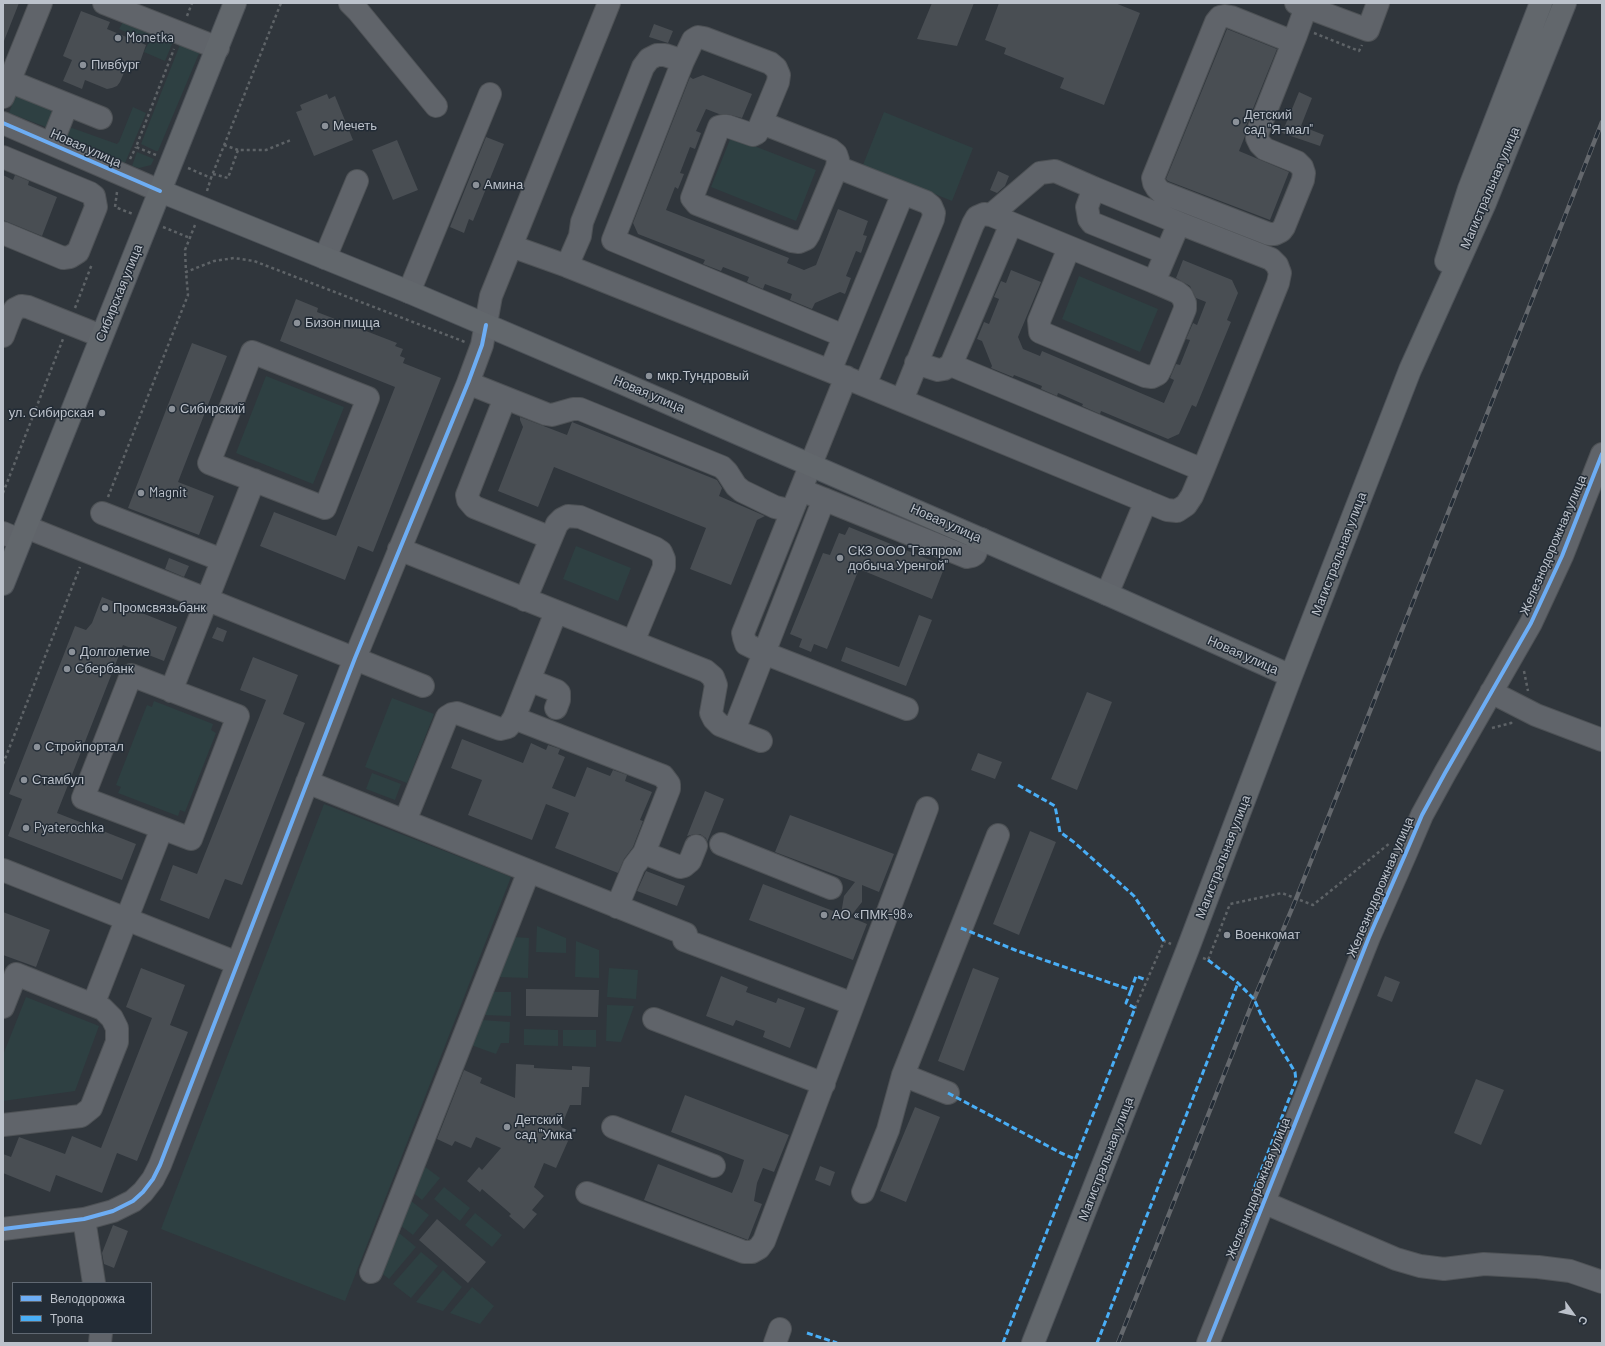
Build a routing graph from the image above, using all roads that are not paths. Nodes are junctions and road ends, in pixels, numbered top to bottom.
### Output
1 (41, 3) edge
2 (104, 3) edge
3 (235, 3) edge
4 (350, 3) edge
5 (608, 3) edge
6 (1378, 3) edge
7 (1541, 3) edge
8 (1565, 3) edge
9 (1576, 3) edge
10 (1301, 5) edge
11 (1293, 42) junction
12 (218, 48) junction
13 (683, 61) junction
14 (6, 89) edge
15 (490, 94) dead end
16 (67, 105) junction
17 (436, 106) dead end
18 (101, 118) dead end
19 (3, 123) edge
20 (762, 123) junction
21 (1516, 126) junction
22 (52, 143) junction
23 (3, 157) edge
24 (837, 166) junction
25 (357, 181) dead end
26 (1094, 188) junction
27 (160, 191) junction
28 (903, 193) junction
29 (991, 216) junction
30 (1180, 223) junction
31 (1011, 224) junction
32 (3, 233) edge
33 (580, 236) junction
34 (613, 240) junction
35 (511, 246) junction
36 (1069, 248) junction
37 (1166, 253) junction
38 (325, 258) junction
39 (567, 266) junction
40 (1154, 282) junction
41 (409, 292) junction
42 (486, 326) junction
43 (3, 336) edge
44 (101, 336) junction
45 (844, 336) junction
46 (916, 363) junction
47 (951, 365) junction
48 (1410, 370) junction
49 (847, 378) junction
50 (468, 383) junction
51 (505, 398) junction
52 (902, 400) junction
53 (1602, 454) edge
54 (811, 464) junction
55 (1203, 470) junction
56 (254, 480) junction
57 (801, 490) junction
58 (824, 499) junction
59 (1146, 501) junction
60 (792, 511) junction
61 (102, 513) dead end
62 (16, 533) edge
63 (551, 538) junction
64 (982, 539) junction
65 (399, 549) junction
66 (222, 560) junction
67 (4, 578) edge
68 (1107, 594) junction
69 (207, 599) junction
70 (525, 600) junction
71 (556, 612) junction
72 (633, 642) junction
73 (764, 653) junction
74 (355, 658) junction
75 (1291, 676) junction
76 (529, 680) junction
77 (423, 686) dead end
78 (171, 691) junction
79 (1492, 692) junction
80 (556, 708) dead end
81 (907, 709) dead end
82 (514, 718) junction
83 (734, 730) junction
84 (1602, 740) edge
85 (761, 741) dead end
86 (307, 782) junction
87 (927, 808) dead end
88 (405, 821) junction
89 (162, 828) junction
90 (998, 835) dead end
91 (721, 844) dead end
92 (696, 846) dead end
93 (644, 853) junction
94 (3, 870) edge
95 (529, 871) junction
96 (831, 888) dead end
97 (617, 906) junction
98 (126, 919) junction
99 (237, 964) junction
100 (853, 1004) junction
101 (93, 1005) junction
102 (3, 1007) edge
103 (654, 1019) dead end
104 (903, 1075) junction
105 (824, 1084) junction
106 (948, 1093) dead end
107 (3, 1125) edge
108 (613, 1127) dead end
109 (714, 1166) dead end
110 (863, 1192) dead end
111 (587, 1193) dead end
112 (1263, 1202) junction
113 (84, 1219) junction
114 (3, 1229) edge
115 (371, 1272) dead end
116 (94, 1282) edge
117 (1602, 1282) edge
118 (1033, 1343) edge
119 (1208, 1343) edge

1 - 14 street
2 - 12 street
3 - 12 main road, Сибирская улица
4 - 17 street
5 - 35 street
6 - 10 street
7 - 48 main road, Магистральная улица
8 - 21 main road, Магистральная улица
9 - 21 main road
10 - 11 street
11 - 11 street
12 - 27 main road, Сибирская улица
13 - 20 street
13 - 33 street
13 - 34 street
14 - 16 street
15 - 41 street
16 - 18 street
16 - 22 street
19 - 22 street, Новая улица
20 - 24 street
20 - 24 street
21 - 48 main road, Магистральная улица
22 - 27 street, Новая улица
23 - 32 street
24 - 28 street
25 - 38 street
26 - 29 street
26 - 30 street
26 - 37 street
27 - 38 main road, Новая улица
27 - 44 main road, Сибирская улица
28 - 45 street
28 - 49 street
29 - 31 street
29 - 46 street
30 - 37 street
30 - 55 street
31 - 36 street
31 - 47 street
33 - 34 street
33 - 39 street
34 - 45 street
35 - 39 street
35 - 42 street
36 - 40 street
36 - 40 street
37 - 40 street
38 - 41 main road, Новая улица
39 - 49 street
41 - 42 main road, Новая улица
42 - 50 street
42 - 54 main road, Новая улица
43 - 44 street
44 - 62 main road, Сибирская улица
45 - 49 street
46 - 47 street
46 - 52 street
47 - 55 street
48 - 75 main road, Магистральная улица
49 - 52 street
49 - 54 street
50 - 51 street
50 - 65 street
51 - 60 street
51 - 63 street
52 - 59 street
53 - 79 street, Железнодорожная улица
54 - 57 street
54 - 64 main road, Новая улица
55 - 59 street
56 - 56 street
56 - 66 street
57 - 58 street
57 - 60 street
58 - 64 street
58 - 73 street
59 - 68 street
60 - 73 street
61 - 66 street
62 - 67 main road, Сибирская улица
62 - 69 street
63 - 70 street
63 - 72 street
64 - 68 main road, Новая улица
65 - 70 street
65 - 74 street
66 - 69 street
68 - 75 main road, Новая улица
69 - 74 street
69 - 78 street
70 - 71 street
71 - 72 street
71 - 76 street
72 - 83 street
73 - 81 street
73 - 83 street
74 - 77 street
74 - 86 street
75 - 118 main road, Магистральная улица
76 - 80 street
76 - 82 street
78 - 89 street
78 - 89 street
79 - 84 street
79 - 112 street, Железнодорожная улица
82 - 88 street
82 - 93 street
83 - 85 street
86 - 88 street
86 - 99 street
87 - 100 street
88 - 95 street
89 - 98 street
90 - 104 street
91 - 96 street
92 - 93 street
93 - 97 street
94 - 98 street
95 - 97 street
95 - 115 street
97 - 100 street
98 - 99 street
98 - 101 street
99 - 113 street
100 - 105 street
101 - 102 street
101 - 107 street
103 - 105 street
104 - 106 street
104 - 110 street
105 - 111 street
108 - 109 street
112 - 117 street
112 - 119 street, Железнодорожная улица
113 - 114 street
113 - 116 street

